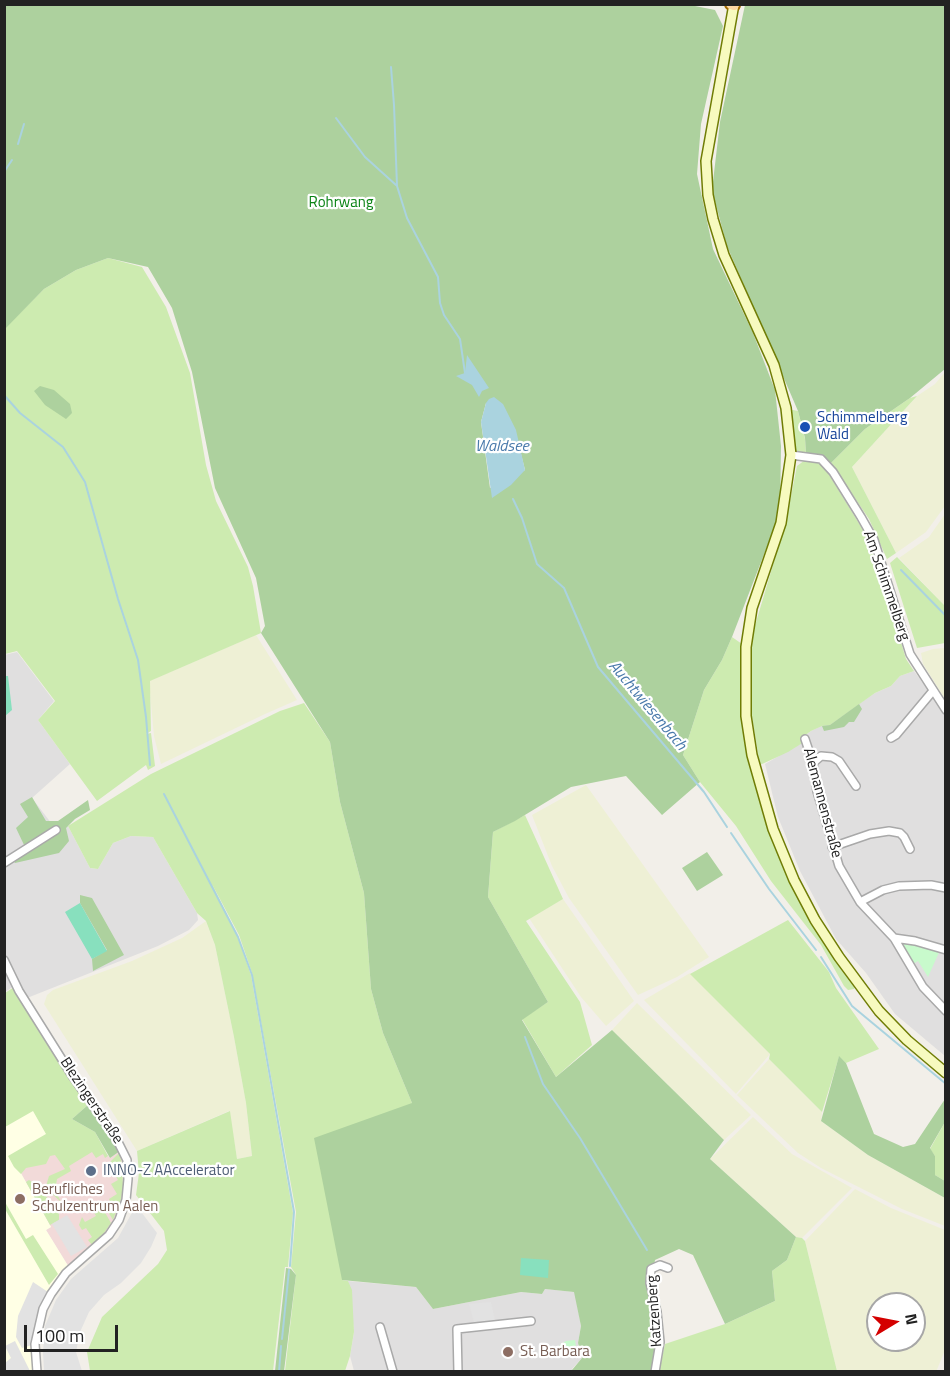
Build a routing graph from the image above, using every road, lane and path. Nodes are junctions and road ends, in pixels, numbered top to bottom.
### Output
1 (733, 5) edge
2 (791, 454) junction
3 (932, 692) junction
4 (945, 710) edge
5 (891, 738) dead end
6 (805, 739) dead end
7 (813, 763) junction
8 (856, 786) dead end
9 (56, 830) dead end
10 (832, 847) junction
11 (910, 849) dead end
12 (4, 862) edge
13 (945, 888) edge
14 (860, 902) junction
15 (894, 938) junction
16 (945, 950) edge
17 (4, 960) edge
18 (945, 1011) edge
19 (945, 1073) edge
20 (668, 1268) dead end
21 (531, 1321) dead end
22 (380, 1328) dead end
23 (37, 1371) edge
24 (393, 1371) edge
25 (458, 1371) edge
26 (655, 1371) edge

1 - 2 street
2 - 3 street, Am Schimmelberg
2 - 19 street
3 - 4 street, Am Schimmelberg
3 - 5 street
6 - 7 street, Alemannenstraße
7 - 8 street
7 - 10 street, Alemannenstraße
9 - 12 street
10 - 11 street
10 - 14 street, Alemannenstraße
13 - 14 street
14 - 15 street, Alemannenstraße
15 - 16 street
15 - 18 street, Alemannenstraße
17 - 23 street, Blezingerstraße
20 - 26 street, Katzenberg
21 - 25 street
22 - 24 street

